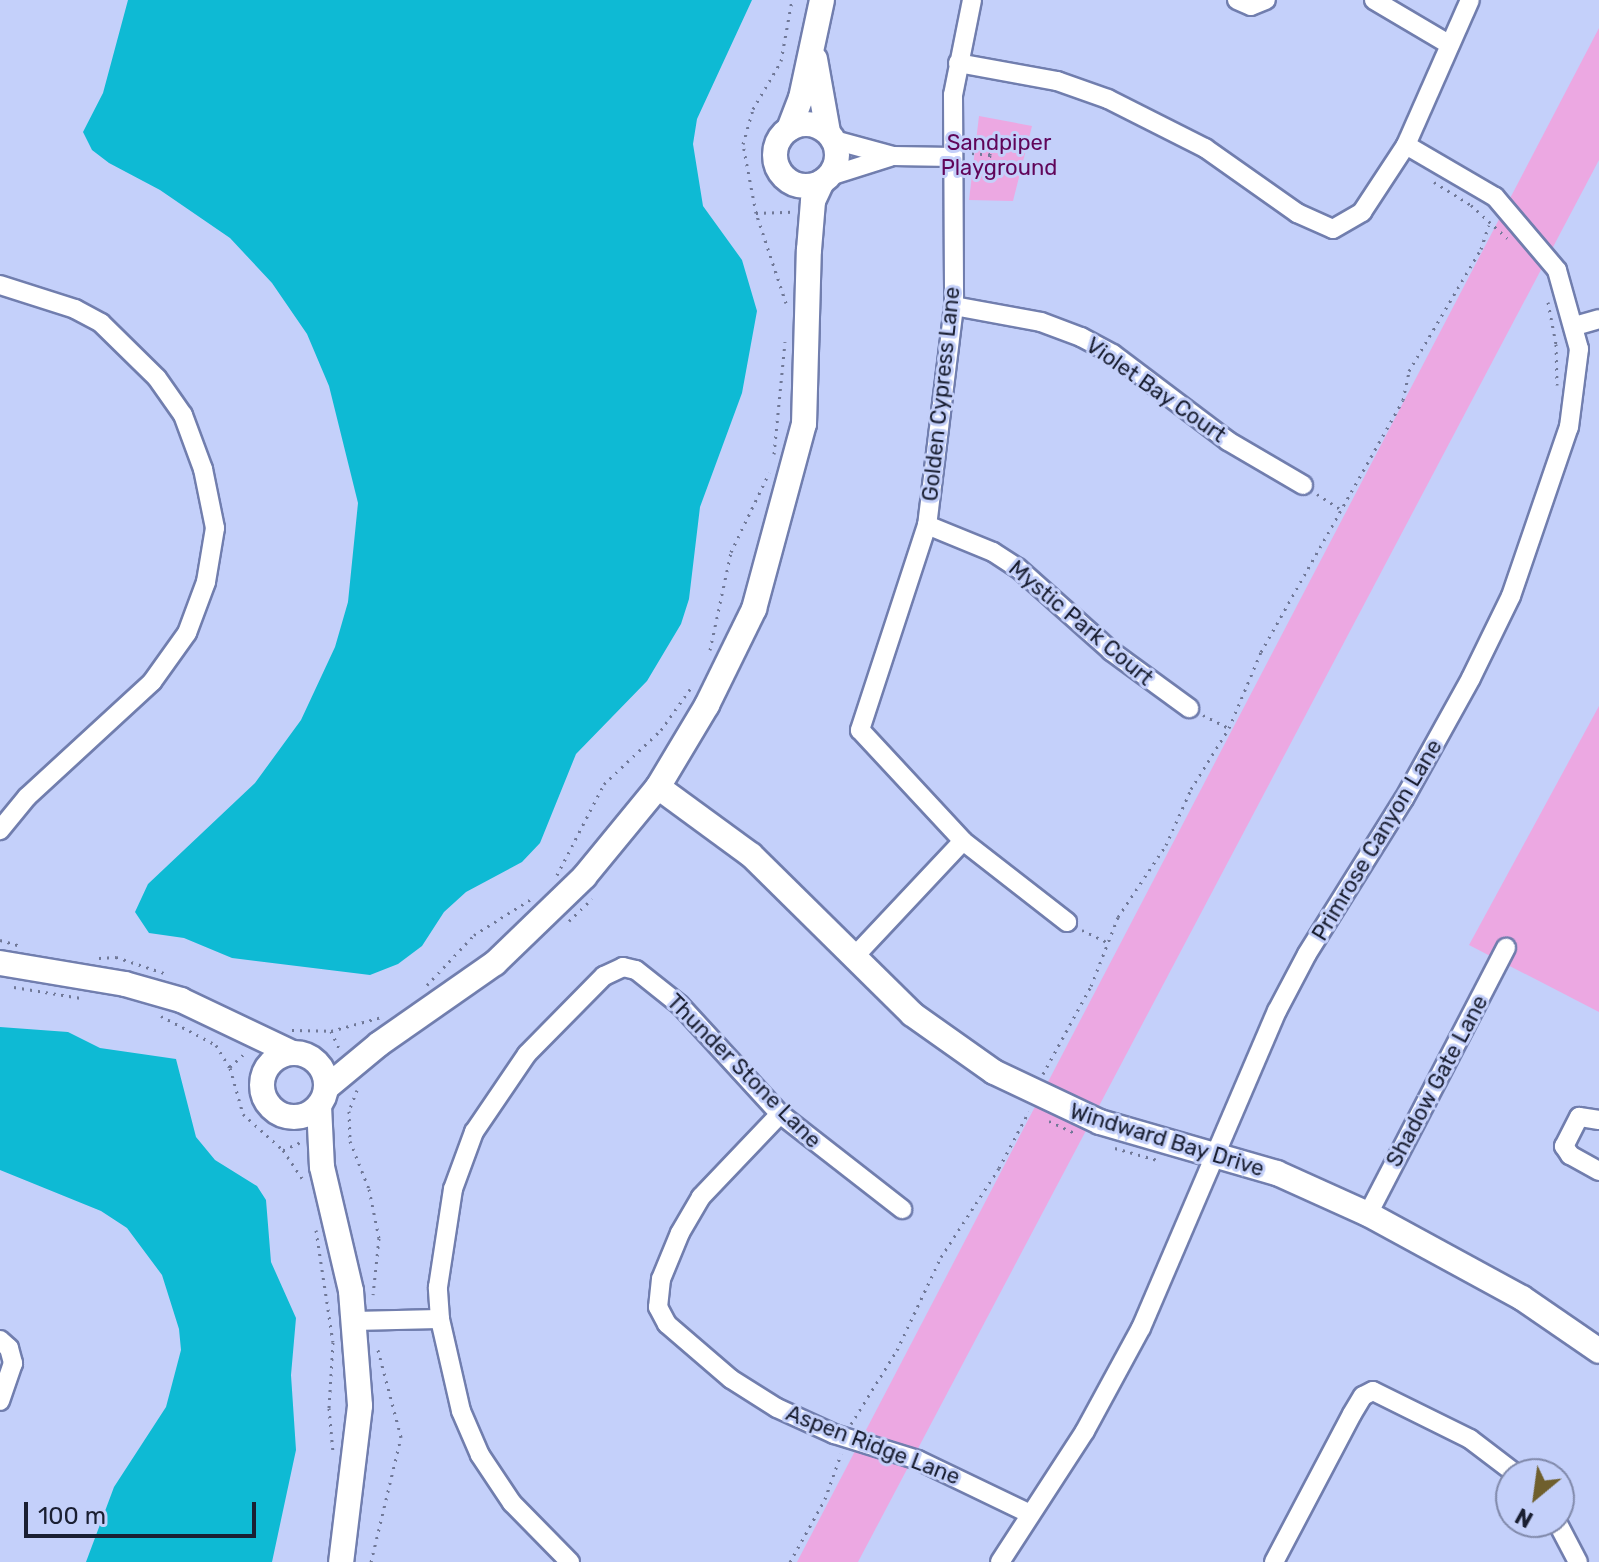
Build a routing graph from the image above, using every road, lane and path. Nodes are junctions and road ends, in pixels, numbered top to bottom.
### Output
1 (792, 0) edge
2 (822, 0) edge
3 (972, 0) edge
4 (1237, 0) edge
5 (1266, 0) edge
6 (1374, 0) edge
7 (1470, 0) edge
8 (813, 40) junction
9 (1450, 45) junction
10 (958, 63) junction
11 (789, 129) junction
12 (831, 136) junction
13 (991, 141) dead end
14 (1406, 145) junction
15 (972, 153) dead end
16 (990, 155) junction
17 (893, 156) junction
18 (953, 157) junction
19 (987, 170) dead end
20 (1428, 175) dead end
21 (784, 177) junction
22 (826, 179) junction
23 (1489, 225) junction
24 (1516, 244) dead end
25 (809, 250) junction
26 (0, 285) edge
27 (1546, 293) dead end
28 (954, 306) junction
29 (787, 315) dead end
30 (1599, 319) edge
31 (1575, 326) junction
32 (788, 327) dead end
33 (1558, 391) dead end
34 (773, 458) dead end
35 (770, 470) dead end
36 (1303, 485) joint
37 (1340, 509) junction
38 (927, 525) junction
39 (707, 658) dead end
40 (695, 683) dead end
41 (1189, 708) joint
42 (1229, 728) junction
43 (658, 787) junction
44 (0, 830) edge
45 (963, 841) junction
46 (547, 885) dead end
47 (598, 890) dead end
48 (538, 894) dead end
49 (1067, 922) joint
50 (559, 930) dead end
51 (0, 940) edge
52 (1107, 942) junction
53 (1506, 948) dead end
54 (29, 949) dead end
55 (854, 957) junction
56 (87, 959) dead end
57 (5, 974) edge
58 (167, 974) dead end
59 (423, 989) dead end
60 (93, 998) dead end
61 (393, 1011) dead end
62 (154, 1012) dead end
63 (225, 1021) junction
64 (283, 1027) dead end
65 (379, 1044) junction
66 (302, 1056) junction
67 (1029, 1073) dead end
68 (262, 1077) junction
69 (1041, 1080) junction
70 (362, 1083) dead end
71 (1050, 1083) dead end
72 (323, 1097) junction
73 (780, 1114) junction
74 (287, 1117) junction
75 (1599, 1120) edge
76 (1078, 1134) dead end
77 (1106, 1142) dead end
78 (1218, 1156) junction
79 (1170, 1162) dead end
80 (322, 1167) junction
81 (1599, 1171) edge
82 (307, 1190) dead end
83 (902, 1209) dead end
84 (1368, 1214) junction
85 (315, 1225) dead end
86 (440, 1319) junction
87 (363, 1321) junction
88 (0, 1340) edge
89 (1599, 1351) edge
90 (0, 1401) edge
91 (852, 1423) dead end
92 (841, 1451) dead end
93 (1495, 1458) edge
94 (335, 1465) dead end
95 (1028, 1513) junction
96 (1565, 1538) edge
97 (341, 1562) edge
98 (371, 1562) edge
99 (570, 1562) edge
100 (790, 1562) edge
101 (1000, 1562) edge
102 (1274, 1562) edge
103 (1578, 1562) edge

1 - 29 path
2 - 8 street
3 - 10 street, Golden Cypress Lane
4 - 5 street
6 - 9 street
7 - 9 street
8 - 11 street
8 - 12 street
9 - 14 street
10 - 14 street
10 - 18 street, Golden Cypress Lane
11 - 12 street
11 - 21 street
12 - 17 street
12 - 22 street
13 - 16 path
14 - 31 street, Primrose Canyon Lane
15 - 16 path
16 - 19 path
17 - 18 street
17 - 22 street
18 - 28 street, Golden Cypress Lane
20 - 23 path
21 - 22 street
21 - 25 street
22 - 25 street
23 - 24 path
23 - 37 path
25 - 43 street
26 - 44 street
27 - 33 path
28 - 36 street, Violet Bay Court
28 - 38 street, Golden Cypress Lane
30 - 31 street
31 - 78 street, Primrose Canyon Lane
32 - 34 path
35 - 39 path
36 - 37 path
37 - 42 path
38 - 41 street, Mystic Park Court
38 - 45 street, Golden Cypress Lane
40 - 46 path
41 - 42 path
42 - 52 path
43 - 55 street, Windward Bay Drive
43 - 65 street
45 - 49 street
45 - 55 street
47 - 50 path
48 - 59 path
49 - 52 path
51 - 54 path
52 - 69 path
53 - 84 street, Shadow Gate Lane
55 - 78 street, Windward Bay Drive
56 - 58 path
57 - 60 path
57 - 63 street
61 - 64 path
62 - 82 path
63 - 66 street
63 - 68 street
65 - 66 street
65 - 72 street
66 - 68 street
66 - 72 street
67 - 69 path
68 - 74 street
69 - 71 path
70 - 87 path
72 - 74 street
72 - 80 street
73 - 83 street, Thunder Stone Lane
73 - 86 street, Thunder Stone Lane
73 - 95 street, Aspen Ridge Lane
74 - 80 street
75 - 81 street
76 - 91 path
77 - 79 path
78 - 84 street, Windward Bay Drive
78 - 95 street, Primrose Canyon Lane
80 - 87 street
84 - 89 street, Windward Bay Drive
85 - 94 path
86 - 87 street
86 - 99 street
87 - 97 street
87 - 98 path
88 - 90 street
92 - 100 path
93 - 102 street
95 - 101 street, Primrose Canyon Lane
96 - 103 street

